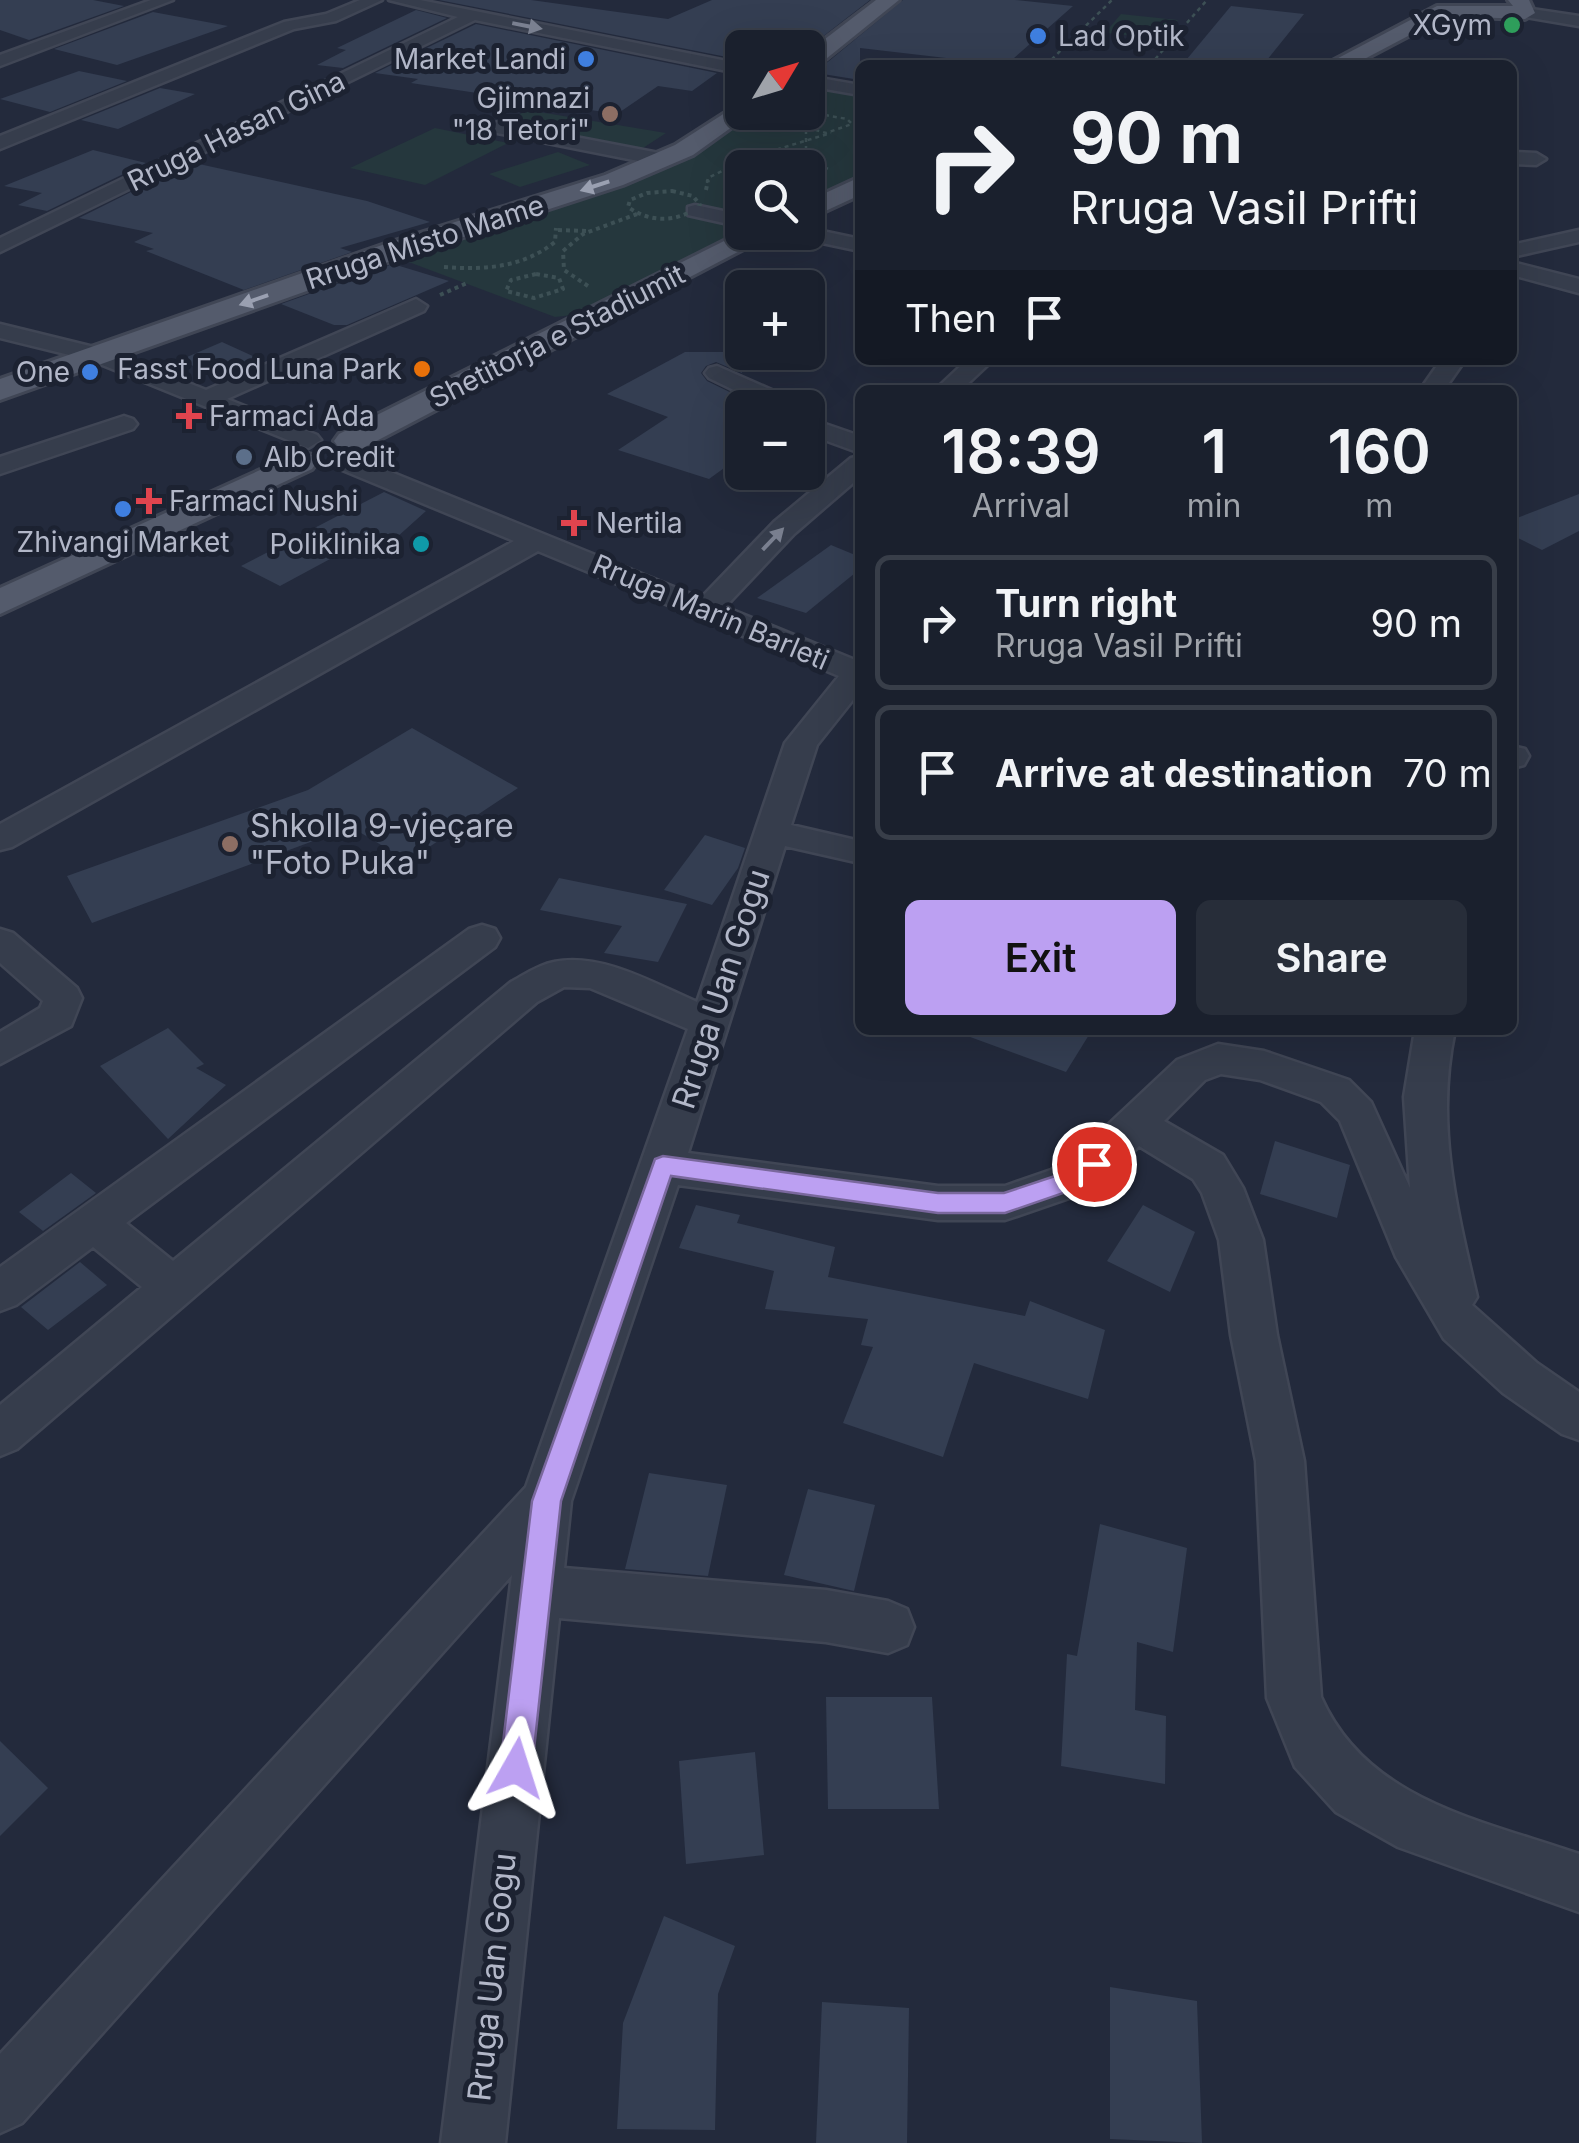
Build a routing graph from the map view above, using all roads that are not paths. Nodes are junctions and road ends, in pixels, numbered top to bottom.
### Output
1 (166, 0) edge
2 (374, 0) edge
3 (397, 0) edge
4 (889, 0) edge
5 (1414, 0) edge
6 (1521, 6) edge
7 (1444, 10) junction
8 (472, 16) junction
9 (1579, 24) edge
10 (32, 28) dead end
11 (69, 36) junction
12 (725, 49) edge
13 (825, 49) edge
14 (1346, 60) edge
15 (0, 61) edge
16 (704, 61) junction
17 (725, 65) edge
18 (825, 84) edge
19 (855, 89) edge
20 (725, 120) edge
21 (498, 128) dead end
22 (0, 144) edge
23 (1517, 158) edge
24 (1536, 159) dead end
25 (664, 160) junction
26 (850, 179) edge
27 (825, 198) edge
28 (694, 211) dead end
29 (725, 218) edge
30 (1579, 236) edge
31 (825, 238) edge
32 (855, 244) edge
33 (0, 246) edge
34 (727, 250) edge
35 (1517, 250) edge
36 (1517, 269) edge
37 (1579, 286) edge
38 (416, 306) dead end
39 (0, 331) edge
40 (84, 355) junction
41 (976, 365) edge
42 (717, 373) dead end
43 (954, 385) edge
44 (0, 390) edge
45 (753, 390) edge
46 (208, 398) junction
47 (124, 424) dead end
48 (825, 432) edge
49 (855, 443) edge
50 (301, 450) junction
51 (348, 451) junction
52 (0, 466) edge
53 (855, 468) edge
54 (537, 540) junction
55 (0, 602) edge
56 (706, 610) junction
57 (855, 671) edge
58 (855, 676) edge
59 (773, 832) junction
60 (0, 840) edge
61 (855, 851) edge
62 (482, 938) dead end
63 (0, 942) edge
64 (710, 1022) junction
65 (1434, 1035) edge
66 (0, 1050) edge
67 (1136, 1123) junction
68 (663, 1166) junction
69 (92, 1222) junction
70 (174, 1287) junction
71 (0, 1292) edge
72 (1460, 1325) junction
73 (1577, 1414) edge
74 (0, 1434) edge
75 (546, 1501) junction
76 (536, 1591) junction
77 (888, 1627) dead end
78 (1579, 1883) edge
79 (0, 2101) edge
80 (474, 2143) edge

1 - 11 street
2 - 22 street
3 - 8 street
4 - 13 main road
5 - 7 main road
6 - 7 main road
6 - 9 street
7 - 14 main road
8 -> 16 street
8 - 33 street, Rruga Hasan Gina
10 - 11 street
11 - 15 street
12 - 16 street
16 - 17 street
18 - 19 street
20 - 25 main road, Rruga Misto Mame
21 - 25 street
23 - 24 street
25 -> 40 main road, Rruga Misto Mame
26 - 27 main road
28 - 29 street
30 - 35 street
31 - 32 street
34 - 51 main road, Shetitorja e Stadiumit
36 - 37 street
38 - 46 street
39 - 40 street
40 - 44 main road, Rruga Misto Mame
40 - 46 street
40 - 50 street
41 - 43 street
42 - 45 street
46 - 50 street
47 - 52 street
48 - 49 street
50 - 51 main road
50 - 55 main road
51 - 54 street, Rruga Marin Barleti
56 -> 53 street
54 - 56 street, Rruga Marin Barleti
54 - 60 street
56 - 57 street, Rruga Marin Barleti
58 - 59 street, Rruga Uan Gogu
59 - 61 street
59 - 64 street, Rruga Uan Gogu
62 - 69 street
63 - 66 street
64 - 68 street, Rruga Uan Gogu
64 - 70 street
65 - 72 street
67 - 68 street
67 - 72 street
67 - 78 street
68 - 75 street, Rruga Uan Gogu
69 - 70 street
69 - 71 street
70 - 74 street
72 - 73 street
75 - 76 street, Rruga Uan Gogu
75 - 79 street
76 - 77 street
76 - 80 street, Rruga Uan Gogu

